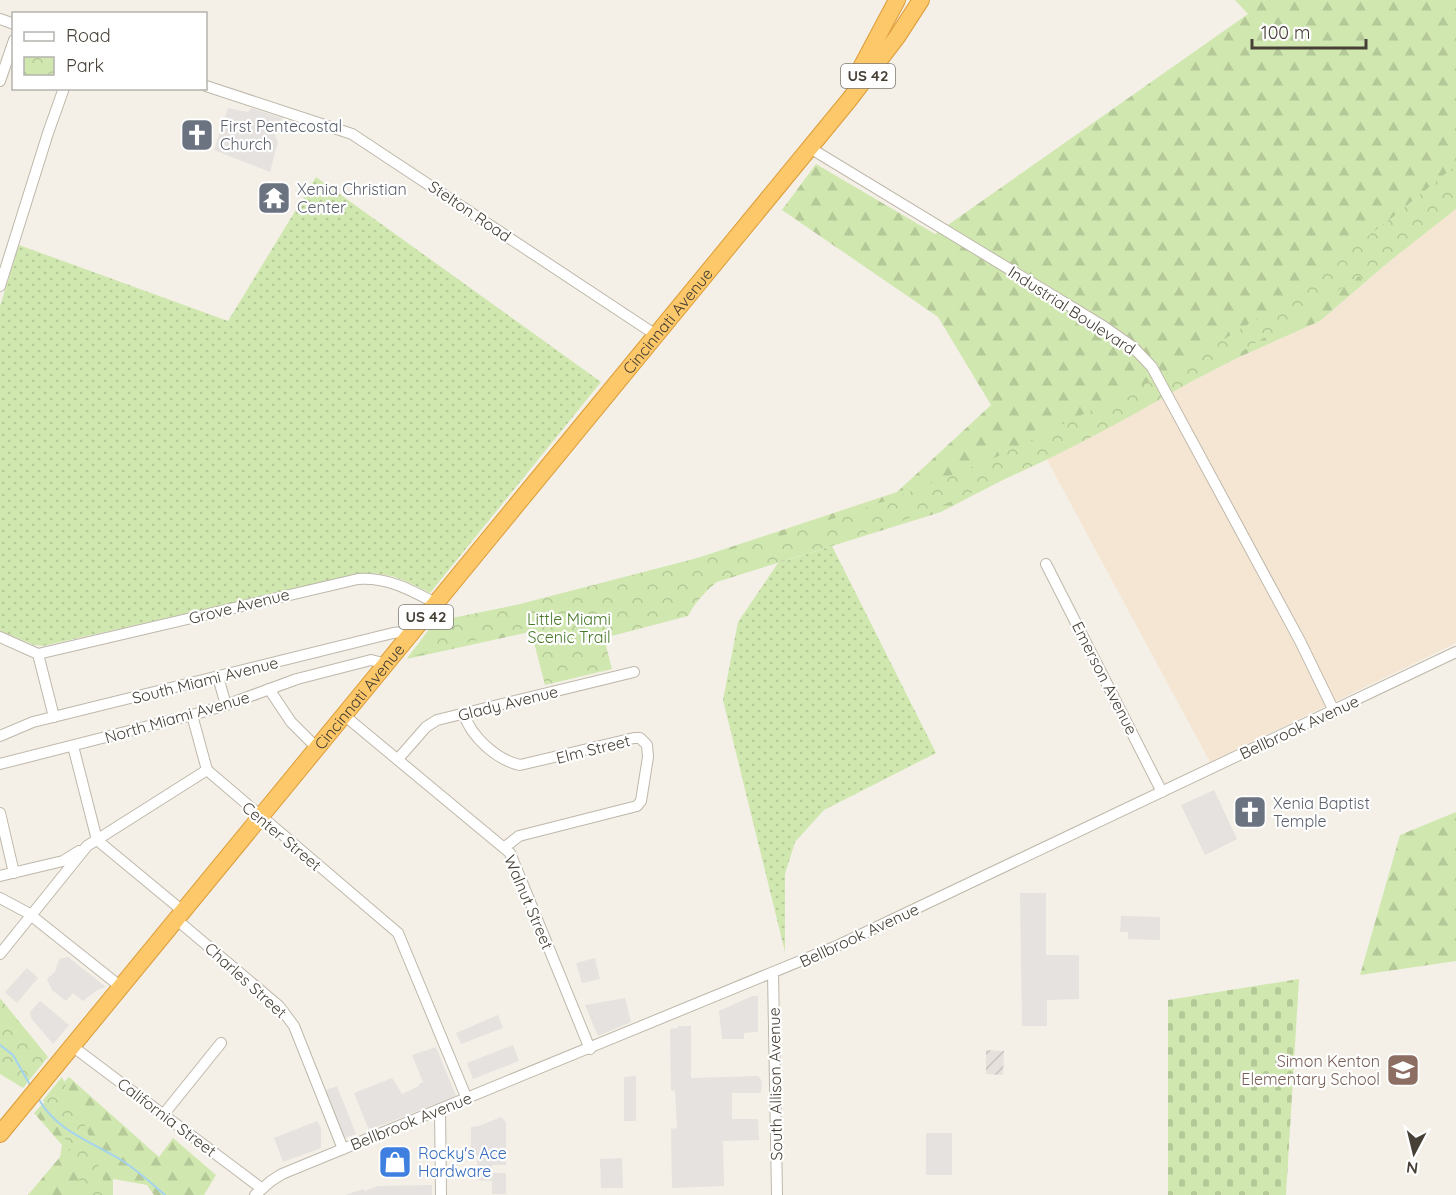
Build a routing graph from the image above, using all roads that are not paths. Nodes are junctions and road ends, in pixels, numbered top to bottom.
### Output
1 (897, 0) edge
2 (921, 0) edge
3 (12, 46) edge
4 (0, 81) edge
5 (207, 86) edge
6 (63, 90) edge
7 (810, 148) junction
8 (0, 286) edge
9 (656, 335) junction
10 (1046, 564) dead end
11 (437, 604) junction
12 (411, 635) junction
13 (0, 637) edge
14 (1456, 652) edge
15 (38, 654) junction
16 (387, 664) junction
17 (634, 672) dead end
18 (218, 677) junction
19 (269, 689) junction
20 (226, 705) junction
21 (1334, 711) junction
22 (464, 714) junction
23 (192, 715) junction
24 (345, 716) junction
25 (54, 717) junction
26 (0, 736) edge
27 (73, 746) junction
28 (318, 748) junction
29 (398, 759) junction
30 (0, 764) edge
31 (207, 770) junction
32 (1162, 792) junction
33 (0, 813) edge
34 (262, 817) junction
35 (97, 840) junction
36 (87, 846) junction
37 (505, 847) junction
38 (14, 873) junction
39 (0, 876) edge
40 (0, 898) edge
41 (31, 915) junction
42 (181, 916) junction
43 (0, 954) edge
44 (773, 973) junction
45 (121, 987) junction
46 (220, 1043) dead end
47 (72, 1046) junction
48 (590, 1049) junction
49 (467, 1098) junction
50 (440, 1109) junction
51 (163, 1115) junction
52 (0, 1134) edge
53 (343, 1149) junction
54 (258, 1192) edge
55 (441, 1195) edge
56 (777, 1195) edge

1 - 7 highway, Cincinnati Avenue / US 42
2 - 7 highway, Cincinnati Avenue / US 42
3 - 4 street
5 - 9 street, Stelton Road
6 - 8 street
7 - 9 highway, Cincinnati Avenue / US 42
7 - 21 street, Industrial Boulevard
9 - 11 highway, Cincinnati Avenue / US 42
10 - 32 street, Emerson Avenue
11 - 12 highway, Cincinnati Avenue / US 42
11 - 15 street, Grove Avenue
12 - 16 highway, Cincinnati Avenue / US 42
12 - 18 street, South Miami Avenue
13 - 15 street
14 - 21 street, Bellbrook Avenue
15 - 25 street
16 - 19 street, North Miami Avenue
16 - 24 highway, Cincinnati Avenue / US 42
17 - 22 street, Glady Avenue
18 - 20 street
18 - 25 street, South Miami Avenue
19 - 20 street, North Miami Avenue
19 - 28 street
20 - 23 street, North Miami Avenue
21 - 32 street, Bellbrook Avenue
22 - 29 street, Glady Avenue
22 - 37 street, Elm Street
23 - 27 street, North Miami Avenue
23 - 31 street
24 - 28 highway, Cincinnati Avenue / US 42
24 - 29 street, Walnut Street
25 - 26 street, South Miami Avenue
27 - 30 street, North Miami Avenue
27 - 35 street
28 - 34 highway, Cincinnati Avenue / US 42
29 - 37 street, Walnut Street
31 - 34 street, Center Street
31 - 35 street
32 - 44 street, Bellbrook Avenue
33 - 38 street
34 - 42 highway, Cincinnati Avenue / US 42
34 - 49 street, Center Street
35 - 36 street
35 - 42 street, Charles Street
36 - 38 street
36 - 41 street
37 - 48 street, Walnut Street
38 - 39 street
40 - 41 street
41 - 43 street
41 - 45 street
42 - 45 highway, Cincinnati Avenue / US 42
42 - 53 street, Charles Street
44 - 48 street, Bellbrook Avenue
44 - 56 street, South Allison Avenue
45 - 47 highway, Cincinnati Avenue / US 42
46 - 51 street
47 - 51 street, California Street
47 - 52 highway, Cincinnati Avenue / US 42
48 - 49 street, Bellbrook Avenue
49 - 50 street, Bellbrook Avenue
50 - 53 street, Bellbrook Avenue
50 - 55 street
51 - 54 street, California Street
53 - 54 street, Bellbrook Avenue

